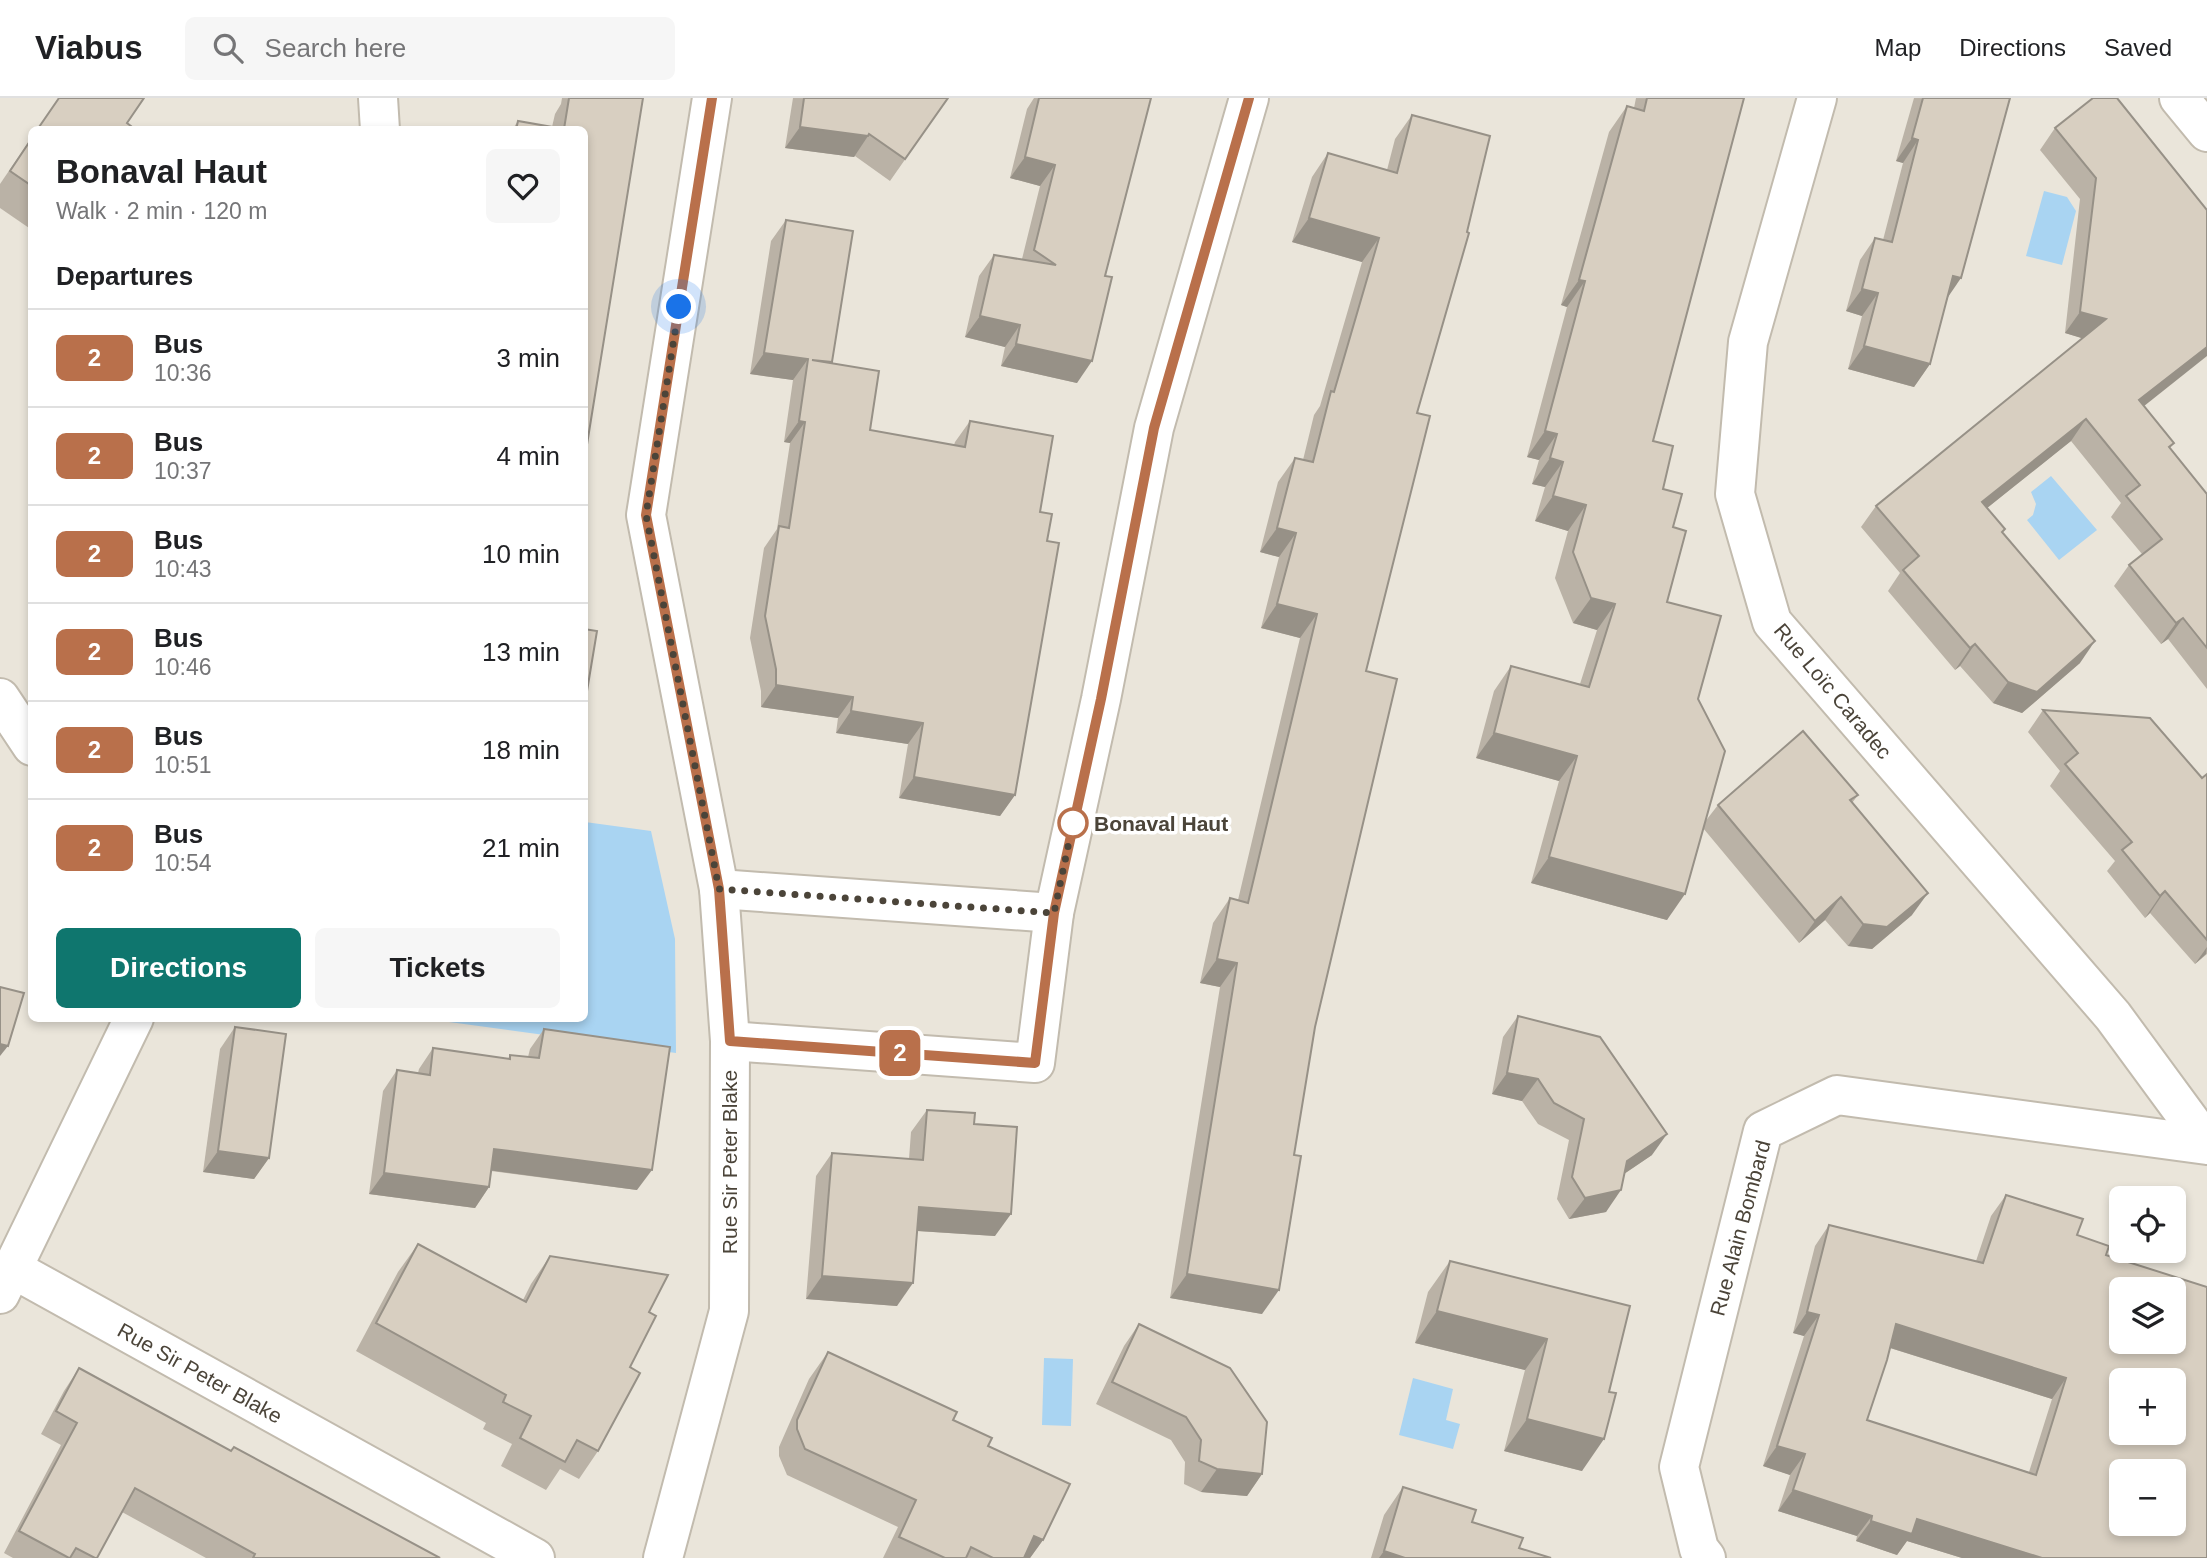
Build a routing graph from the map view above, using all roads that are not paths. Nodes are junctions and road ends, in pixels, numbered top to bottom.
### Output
1 (378, 98) edge
2 (712, 98) edge
3 (1249, 98) edge
4 (1817, 98) edge
5 (2179, 98) edge
6 (380, 126) edge
7 (2207, 132) edge
8 (0, 698) edge
9 (28, 740) edge
10 (719, 889) junction
11 (1054, 913) junction
12 (132, 1022) edge
13 (730, 1041) junction
14 (2207, 1145) edge
15 (6, 1282) edge
16 (535, 1558) edge
17 (663, 1558) edge
18 (1706, 1558) edge

1 - 6 street
2 - 10 street, Rue Sir Peter Blake
3 - 11 street
4 - 14 street, Rue Loïc Caradec
5 - 7 street
8 - 9 street
10 - 11 street
10 - 13 street, Rue Sir Peter Blake
11 - 13 street
12 - 15 street
13 - 17 street, Rue Sir Peter Blake
14 - 18 street, Rue Alain Bombard
15 - 16 street, Rue Sir Peter Blake

